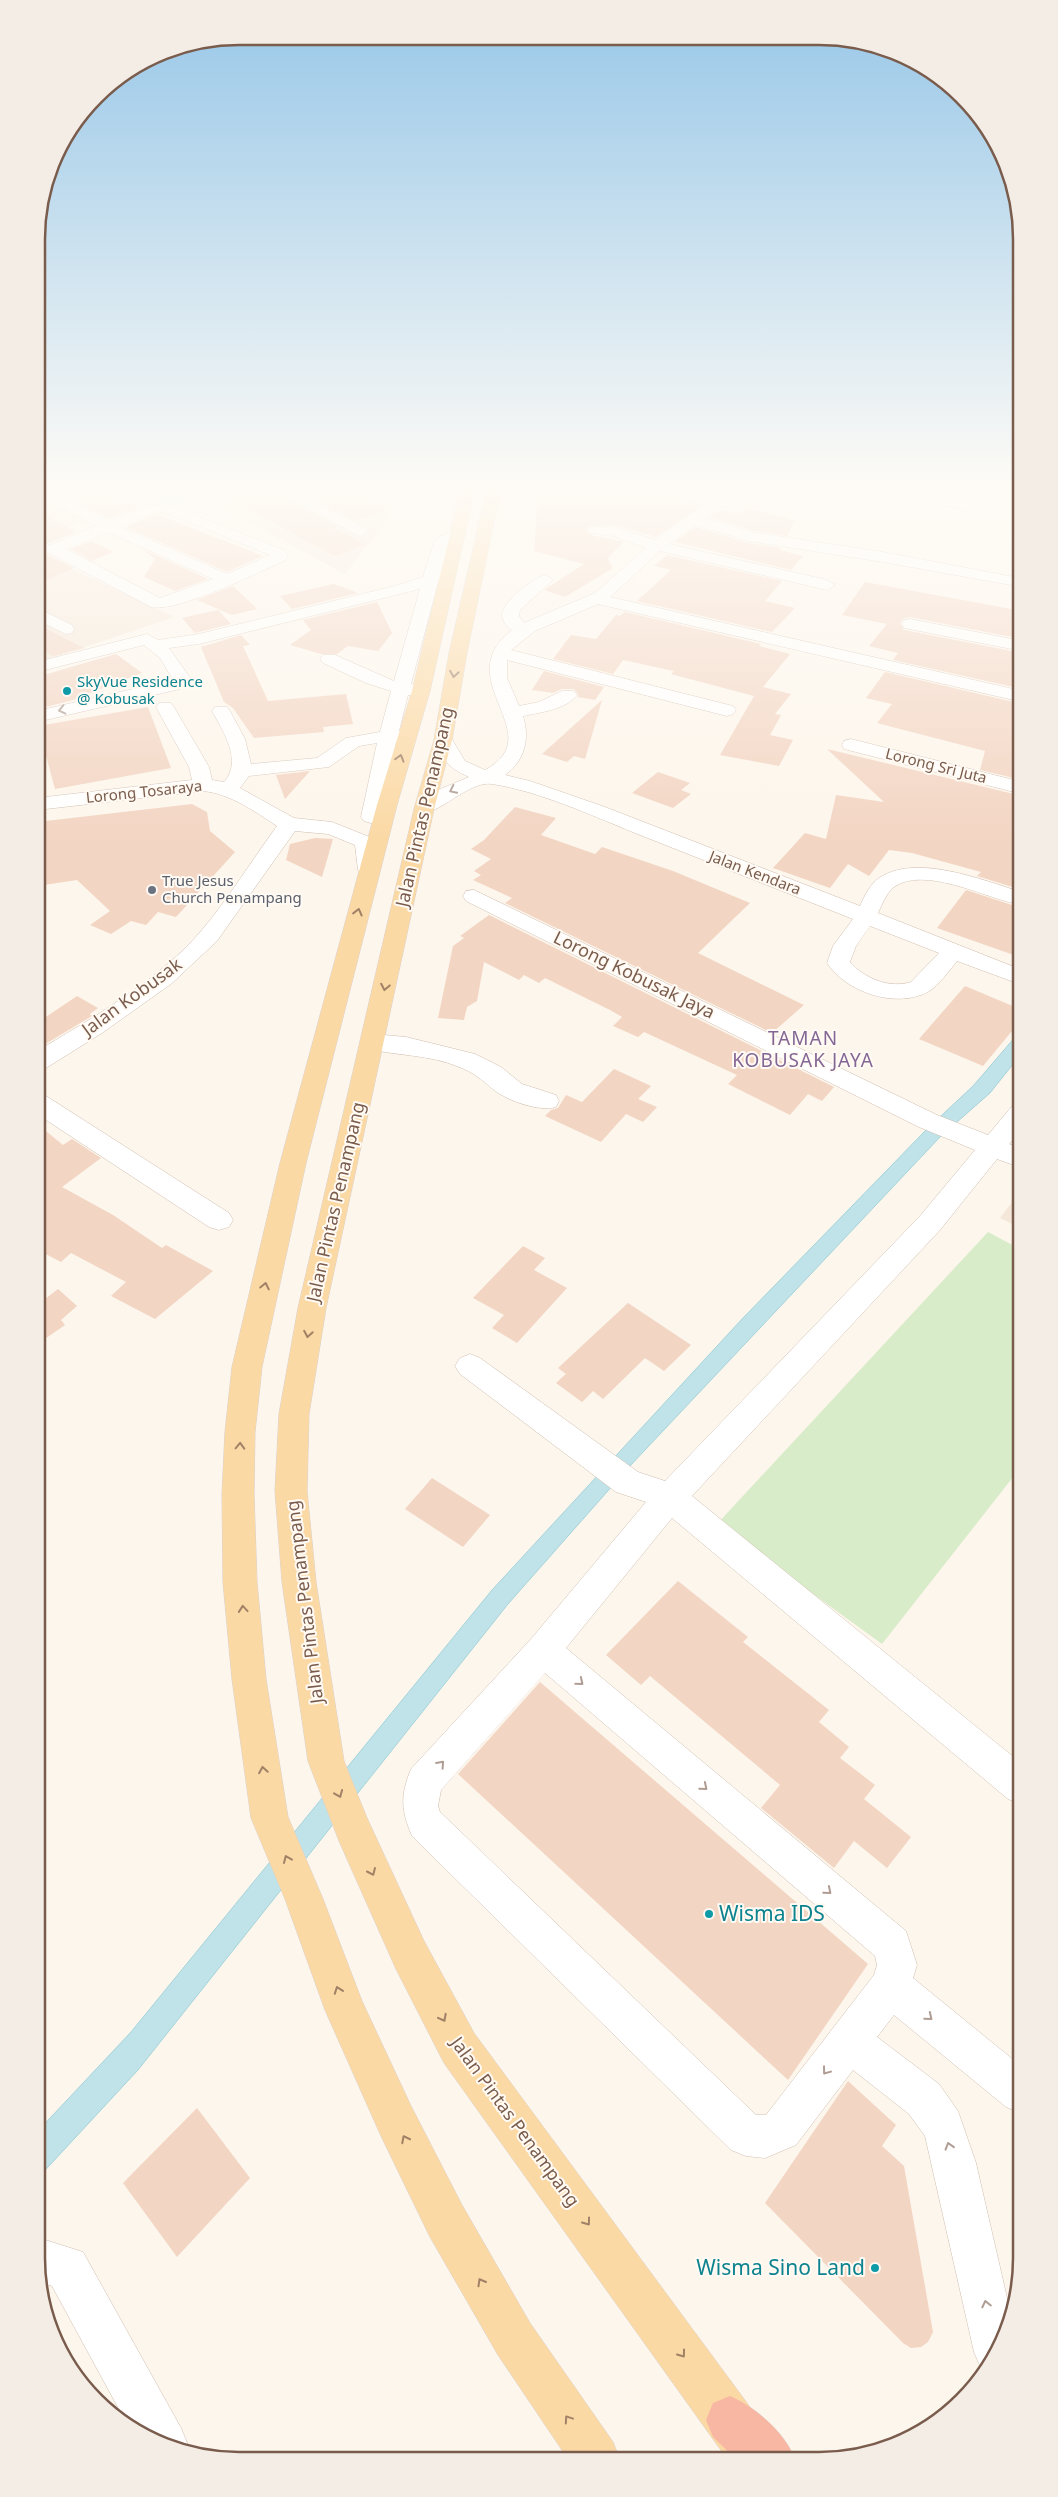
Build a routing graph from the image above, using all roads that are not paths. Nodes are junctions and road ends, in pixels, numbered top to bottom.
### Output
1 (334, 606) edge
2 (429, 606) edge
3 (432, 606) edge
4 (469, 606) edge
5 (514, 606) edge
6 (581, 606) edge
7 (624, 606) edge
8 (240, 612) dead end
9 (45, 617) edge
10 (910, 624) dead end
11 (252, 625) junction
12 (66, 629) dead end
13 (524, 631) junction
14 (1013, 644) edge
15 (162, 650) junction
16 (500, 653) junction
17 (329, 659) dead end
18 (45, 666) edge
19 (401, 689) junction
20 (421, 691) junction
21 (568, 695) dead end
22 (1013, 695) edge
23 (165, 707) dead end
24 (727, 710) dead end
25 (222, 711) dead end
26 (514, 712) junction
27 (45, 714) edge
28 (397, 737) junction
29 (444, 740) junction
30 (851, 745) dead end
31 (241, 771) junction
32 (486, 778) junction
33 (203, 785) junction
34 (1013, 786) edge
35 (227, 789) junction
36 (45, 803) edge
37 (424, 809) junction
38 (379, 811) junction
39 (289, 824) junction
40 (332, 828) junction
41 (369, 870) junction
42 (474, 896) dead end
43 (1013, 897) dead end
44 (865, 917) junction
45 (954, 950) junction
46 (1013, 974) edge
47 (373, 1042) junction
48 (45, 1057) edge
49 (547, 1101) dead end
50 (45, 1108) edge
51 (1013, 1122) edge
52 (993, 1147) junction
53 (1013, 1155) edge
54 (219, 1220) dead end
55 (470, 1366) dead end
56 (670, 1497) junction
57 (543, 1650) junction
58 (1013, 1779) edge
59 (891, 1986) junction
60 (849, 2041) junction
61 (1013, 2085) edge
62 (45, 2262) edge
63 (994, 2341) edge
64 (730, 2420) junction
65 (158, 2434) edge
66 (591, 2452) edge
67 (751, 2452) edge
68 (763, 2452) edge

1 - 11 street
2 - 19 street
3 - 20 main road, Jalan Pintas Penampang
4 -> 29 main road, Jalan Pintas Penampang
5 - 13 street
6 - 13 street
7 - 22 street
8 - 11 street
9 - 12 street
10 - 14 street
11 - 15 street
13 - 16 street
15 - 18 street
15 -> 27 street
16 - 24 street
16 - 26 street
17 - 19 street
19 - 20 street
19 - 28 street
20 - 28 main road, Jalan Pintas Penampang
21 - 26 street
23 - 33 street
25 - 31 street
26 - 32 street
28 - 31 street
38 -> 28 street
29 - 32 street, Jalan Kendara
29 - 37 main road, Jalan Pintas Penampang
30 - 34 street, Lorong Sri Juta
31 - 35 street
32 -> 37 street
32 - 44 street, Jalan Kendara
33 - 35 street, Lorong Tosaraya
33 - 36 street, Lorong Tosaraya
35 - 39 street, Lorong Tosaraya
37 -> 47 main road, Jalan Pintas Penampang
38 - 40 street, Lorong Tosaraya
38 - 41 main road
39 - 40 street, Lorong Tosaraya
39 - 48 street, Jalan Kobusak
40 - 41 street, Lorong Tosaraya
66 -> 41 main road
42 - 52 street, Lorong Kobusak Jaya
43 - 44 street
44 - 45 street, Jalan Kendara
44 - 45 street
45 - 46 street, Jalan Kendara
47 - 49 street
47 -> 64 main road, Jalan Pintas Penampang
50 - 54 street
51 - 52 street
52 - 53 street, Lorong Kobusak Jaya
52 - 56 street
55 - 56 street
56 - 57 street
56 - 58 street
57 -> 59 street
60 -> 57 street
59 - 60 street
59 -> 61 street
63 -> 60 street
62 - 65 street
64 - 67 main road, Jalan Pintas Penampang
64 - 68 highway

